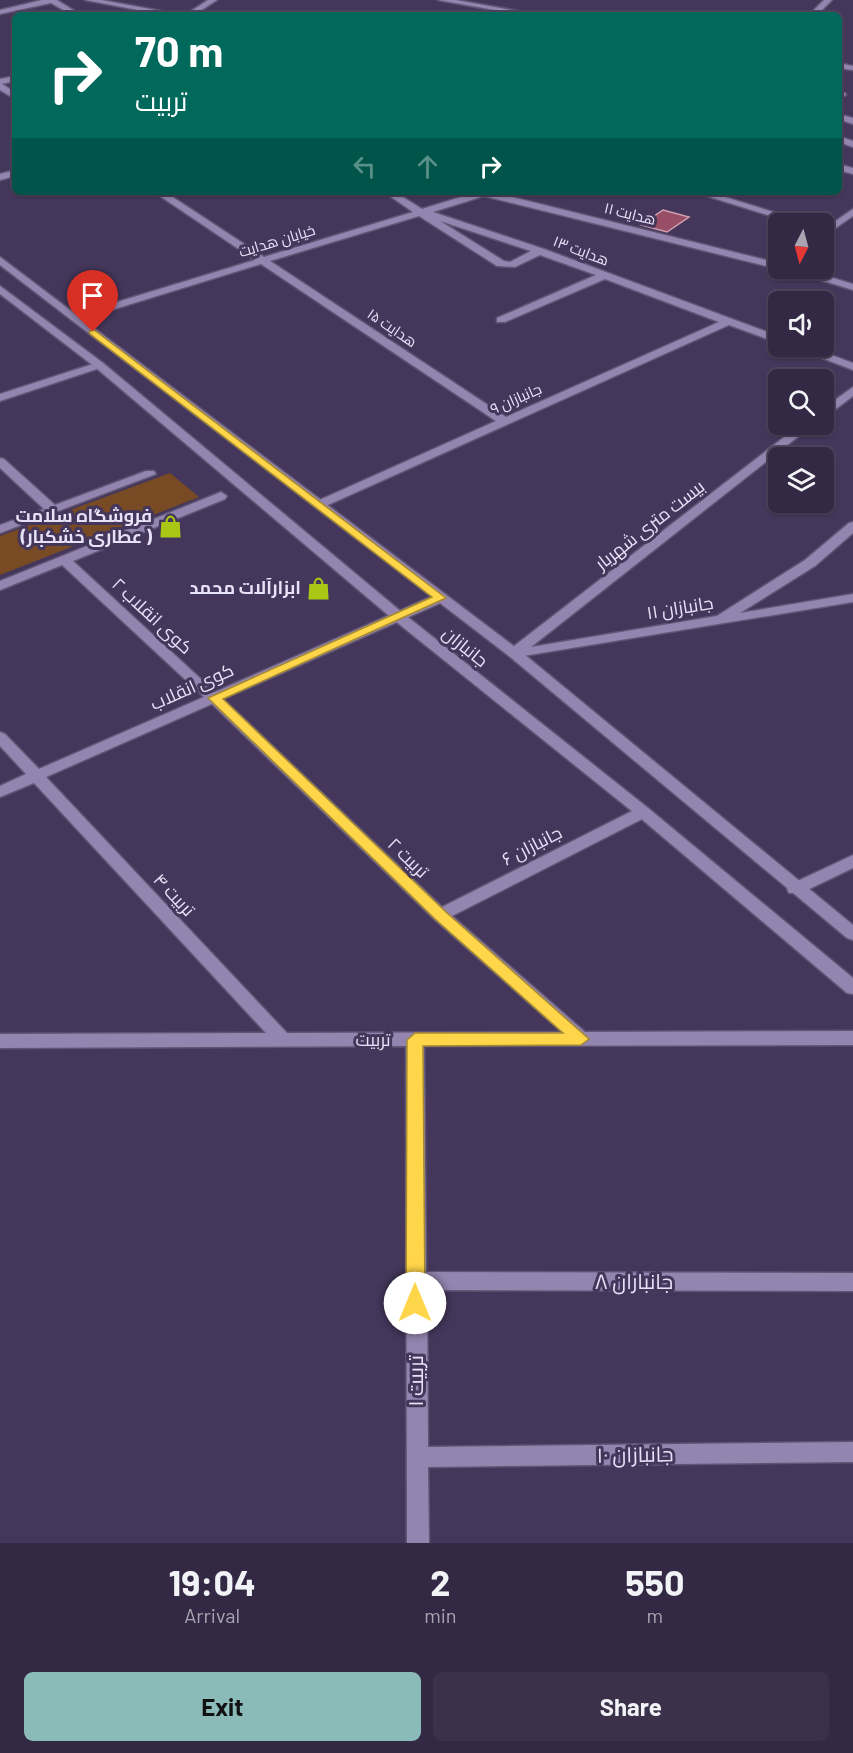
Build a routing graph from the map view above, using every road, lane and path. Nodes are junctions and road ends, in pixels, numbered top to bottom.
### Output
1 (52, 0) edge
2 (89, 0) edge
3 (213, 0) edge
4 (442, 0) edge
5 (501, 0) edge
6 (828, 0) edge
7 (490, 8) junction
8 (0, 12) edge
9 (72, 12) edge
10 (160, 12) edge
11 (194, 12) edge
12 (483, 12) edge
13 (517, 12) edge
14 (816, 12) edge
15 (0, 84) edge
16 (12, 94) edge
17 (164, 195) edge
18 (394, 195) edge
19 (479, 195) edge
20 (493, 195) edge
21 (709, 195) edge
22 (424, 212) junction
23 (853, 212) edge
24 (771, 213) edge
25 (834, 225) edge
26 (540, 251) junction
27 (0, 260) edge
28 (264, 260) junction
29 (768, 261) edge
30 (603, 276) junction
31 (825, 279) edge
32 (853, 287) edge
33 (0, 289) edge
34 (75, 318) junction
35 (501, 320) dead end
36 (727, 322) junction
37 (768, 336) edge
38 (826, 357) edge
39 (99, 365) junction
40 (853, 367) edge
41 (853, 390) edge
42 (0, 398) edge
43 (834, 405) edge
44 (504, 421) junction
45 (795, 435) edge
46 (0, 462) edge
47 (150, 474) dead end
48 (221, 496) dead end
49 (319, 505) junction
50 (53, 510) junction
51 (853, 526) edge
52 (0, 529) edge
53 (64, 560) junction
54 (0, 586) edge
55 (440, 598) junction
56 (853, 598) edge
57 (399, 617) junction
58 (718, 621) junction
59 (514, 653) junction
60 (214, 698) junction
61 (0, 737) edge
62 (36, 776) junction
63 (0, 792) edge
64 (643, 812) junction
65 (853, 861) edge
66 (795, 888) junction
67 (440, 915) junction
68 (853, 934) edge
69 (853, 988) edge
70 (853, 1038) edge
71 (581, 1039) junction
72 (283, 1040) junction
73 (415, 1040) junction
74 (0, 1041) edge
75 (415, 1281) junction
76 (853, 1282) edge
77 (853, 1452) edge
78 (416, 1457) junction
79 (418, 1543) edge

1 - 8 street
1 - 9 street
2 - 10 street
3 - 11 street
4 - 7 street
5 - 7 street
6 - 14 street
7 - 12 street
7 - 13 street
15 - 16 street
17 - 28 street, هدایت ۱۵
18 - 22 street
19 - 22 street, خیابان هدایت
20 - 29 street, هدایت ۱۱
21 - 24 street
22 - 26 street, هدایت ۱۳
22 - 26 street
22 - 28 street, خیابان هدایت
23 - 25 street
26 - 30 street, هدایت ۱۳
27 - 34 street, جانبازان
28 - 34 street, خیابان هدایت
28 - 44 street, هدایت ۱۵
30 - 35 street
30 - 36 street, هدایت ۱۳
31 - 32 street
33 - 39 street, جانبازان
34 - 49 street, جانبازان
36 - 37 street, هدایت ۱۳
36 - 44 street, جانبازان ۹
38 - 40 street
39 - 42 street
39 - 57 street, جانبازان
41 - 43 street
44 - 49 street, جانبازان ۹
45 - 59 street, بیست متری شهریار
46 - 50 street
47 - 50 street
48 - 53 street
49 - 55 street, جانبازان
50 - 52 street
51 - 58 street
53 - 54 street
53 - 60 street, کوی انقلاب ۲
55 - 57 street, کوی انقلاب
55 - 59 street, جانبازان
56 - 58 street, جانبازان ۱۱
57 - 60 street, کوی انقلاب
57 - 64 street, جانبازان
58 - 59 street, جانبازان ۱۱
59 - 66 street, جانبازان
60 - 62 street, کوی انقلاب
60 - 67 street, تربیت ۲
61 - 62 street, تربیت ۴
62 - 63 street, کوی انقلاب
62 - 72 street, تربیت ۴
64 - 67 street, جانبازان ۶
64 - 69 street, جانبازان
65 - 66 street
66 - 68 street, جانبازان
67 - 71 street, تربیت ۲
70 - 71 street, تربیت
71 - 73 street, تربیت
72 - 73 street, تربیت
72 - 74 street, تربیت
73 - 75 street, تربیت ۱
75 - 76 street, جانباران ۸
75 - 78 street, تربیت ۱
77 - 78 street, جانبازان ۱۰
78 - 79 street, تربیت ۱

